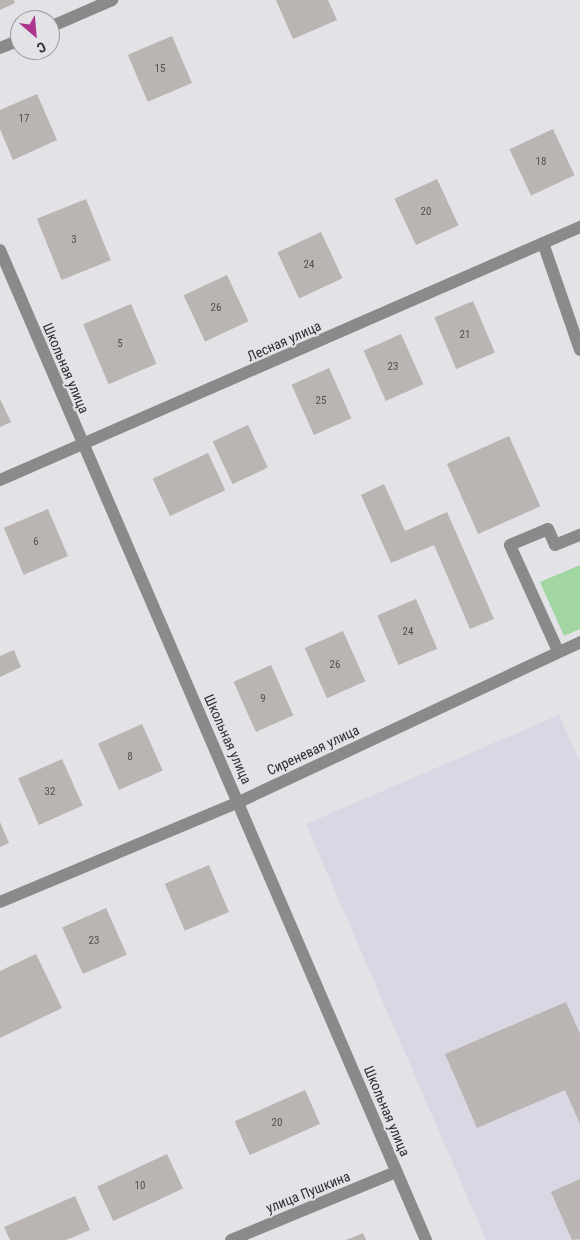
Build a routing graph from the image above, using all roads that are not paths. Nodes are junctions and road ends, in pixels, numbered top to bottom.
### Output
1 (112, 0) edge
2 (60, 23) edge
3 (580, 226) edge
4 (543, 243) junction
5 (0, 250) edge
6 (580, 350) edge
7 (83, 446) junction
8 (0, 480) edge
9 (580, 535) edge
10 (580, 642) edge
11 (558, 651) junction
12 (239, 802) junction
13 (0, 902) edge
14 (396, 1172) junction
15 (231, 1240) edge
16 (426, 1240) edge

1 - 2 street
3 - 4 street, Лесная улица
4 - 6 street
4 - 7 street, Лесная улица
5 - 7 street, Школьная улица
7 - 8 street, Лесная улица
7 - 12 street, Школьная улица
9 - 11 street
10 - 11 street, Сиреневая улица
11 - 12 street, Сиреневая улица
12 - 13 street, Сиреневая улица
12 - 14 street, Школьная улица
14 - 15 street, улица Пушкина
14 - 16 street, Школьная улица

